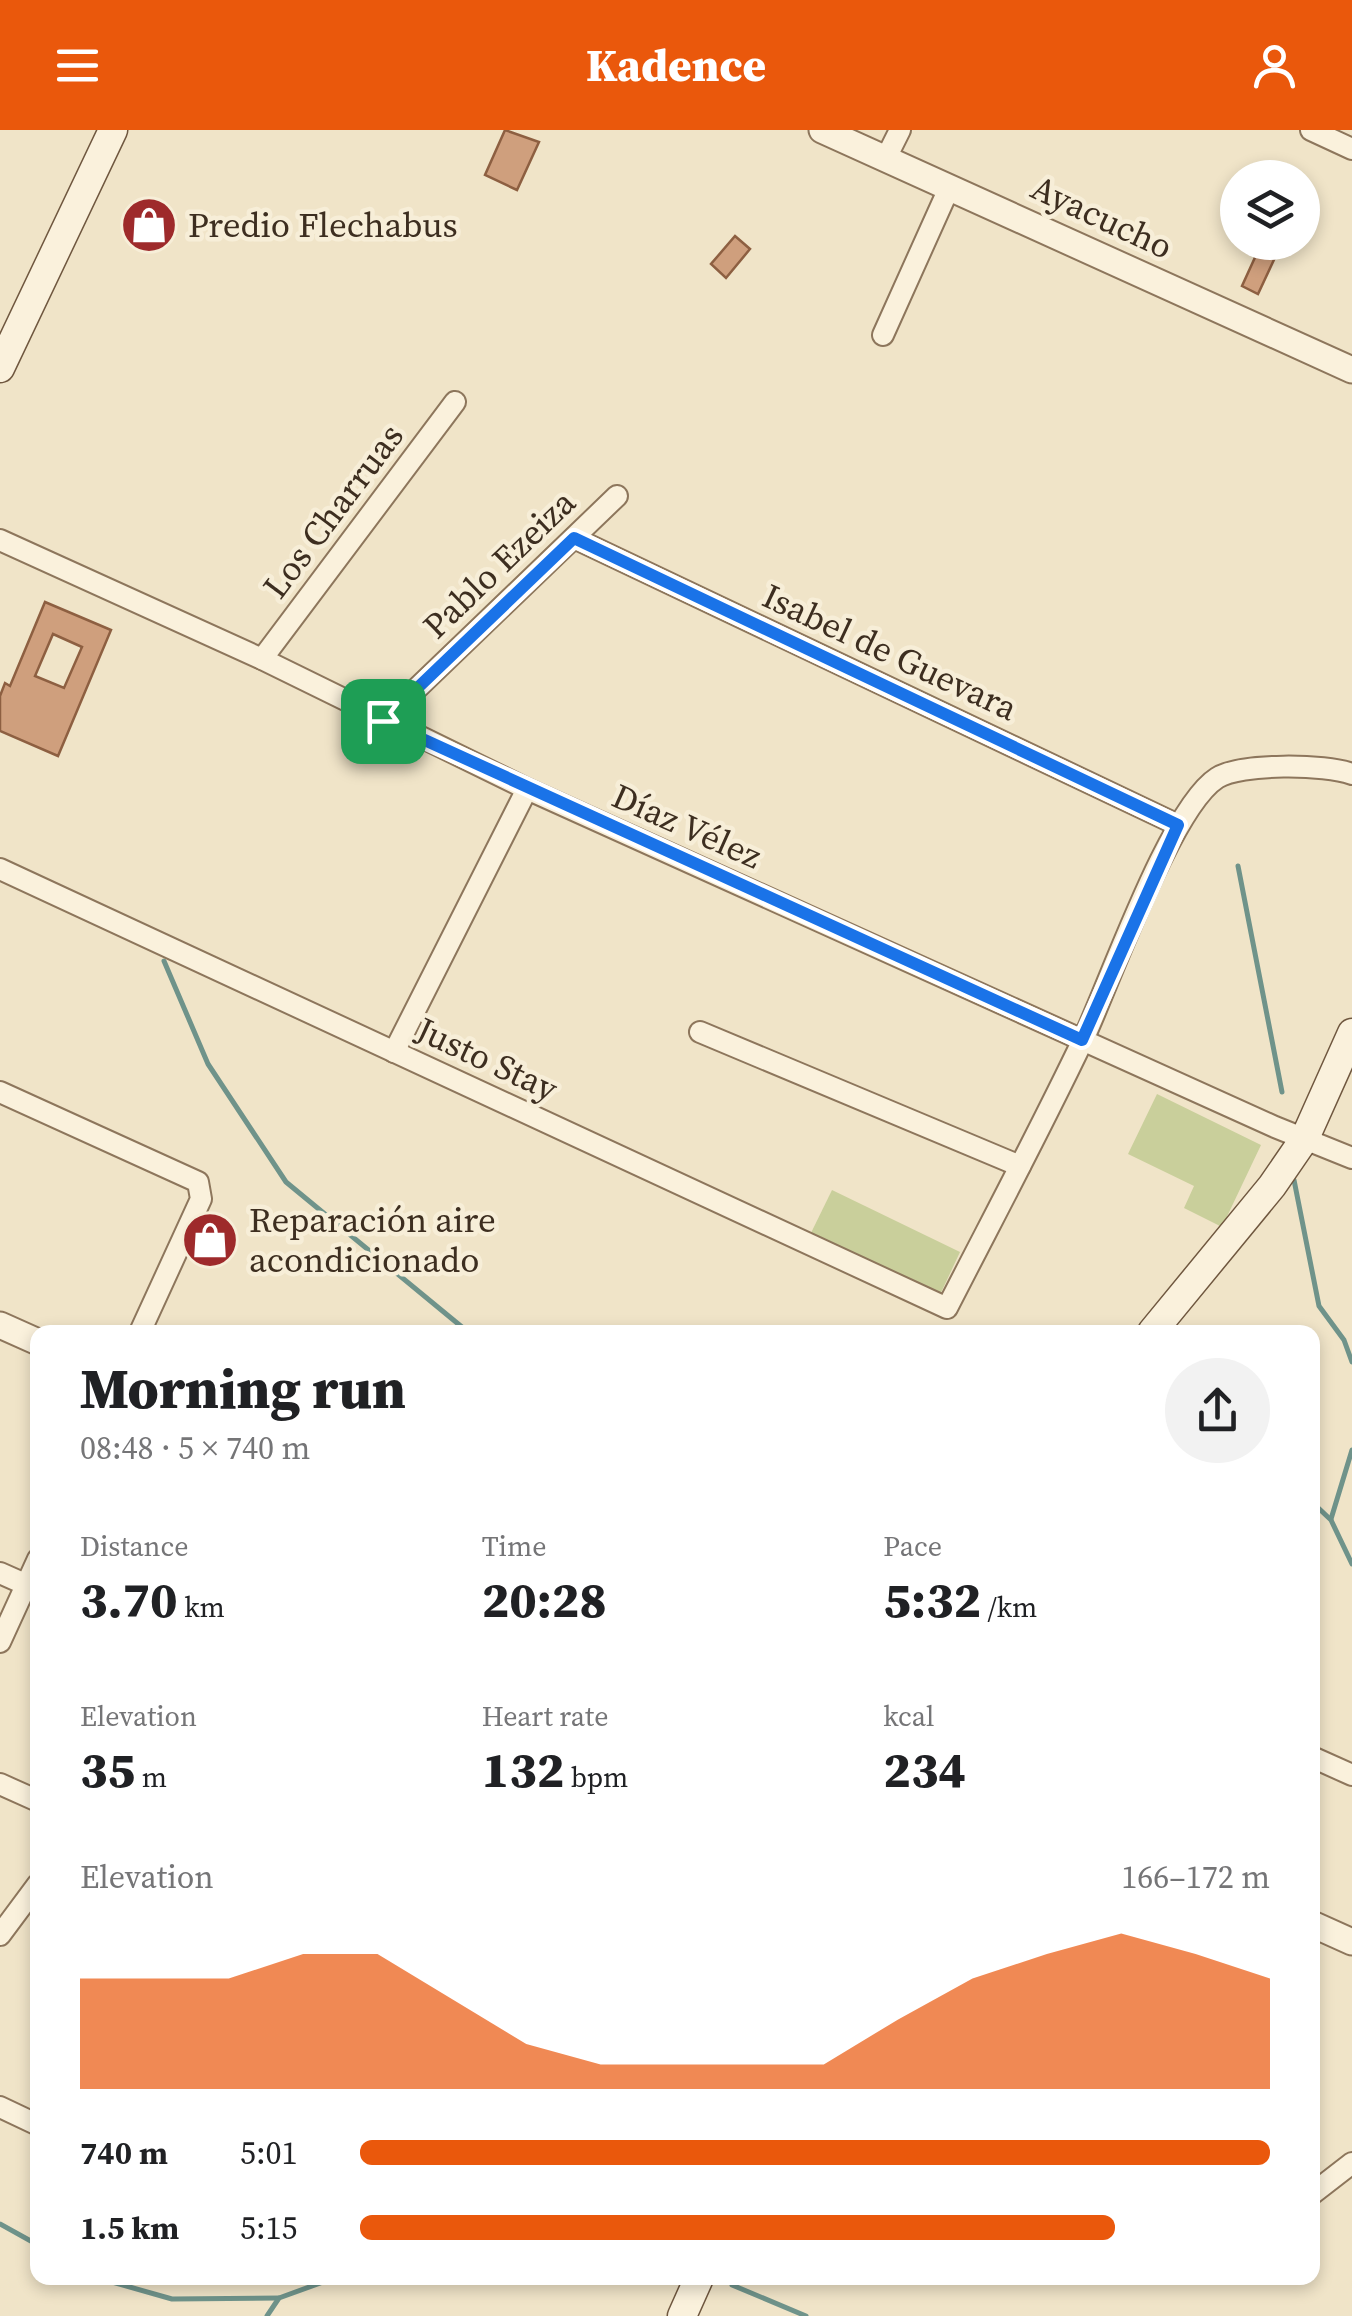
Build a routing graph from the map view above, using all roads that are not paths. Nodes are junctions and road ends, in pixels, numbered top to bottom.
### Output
1 (113, 130) edge
2 (822, 130) edge
3 (900, 130) edge
4 (1311, 130) edge
5 (1352, 149) edge
6 (886, 158) junction
7 (950, 186) junction
8 (884, 335) dead end
9 (2, 357) edge
10 (1352, 370) edge
11 (456, 402) dead end
12 (617, 496) dead end
13 (574, 538) junction
14 (0, 540) edge
15 (262, 659) junction
16 (383, 721) junction
17 (1352, 774) edge
18 (527, 790) junction
19 (1178, 825) junction
20 (0, 869) edge
21 (700, 1032) dead end
22 (1352, 1032) edge
23 (1082, 1040) junction
24 (394, 1052) junction
25 (0, 1092) edge
26 (1305, 1138) junction
27 (1352, 1158) edge
28 (1020, 1166) junction
29 (0, 1324) edge
30 (143, 1325) edge
31 (1158, 1325) edge
32 (30, 1338) edge
33 (0, 1574) edge
34 (30, 1586) edge
35 (30, 1590) edge
36 (0, 1642) edge
37 (1320, 1761) edge
38 (1352, 1775) edge
39 (0, 1784) edge
40 (30, 1797) edge
41 (30, 1895) edge
42 (1320, 1928) edge
43 (0, 1935) edge
44 (1352, 1942) edge
45 (0, 2107) edge
46 (30, 2121) edge
47 (1352, 2164) edge
48 (1320, 2188) edge
49 (697, 2285) edge
50 (682, 2316) edge

1 - 9 main road
2 - 6 street, Ayacucho
3 - 6 street
4 - 5 street
6 - 7 street, Ayacucho
7 - 8 street
7 - 10 street, Ayacucho
11 - 15 street, Los Charruas
12 - 13 street, Pablo Ezeiza
13 - 16 street, Pablo Ezeiza
13 - 19 street, Isabel de Guevara
14 - 15 street, Díaz Vélez
15 - 16 street, Díaz Vélez
16 - 18 street, Díaz Vélez
17 - 19 street
18 - 23 street, Díaz Vélez
18 - 24 street
19 - 23 street
20 - 24 street, Justo Stay
21 - 28 street
22 - 26 main road
23 - 26 street, Díaz Vélez
23 - 28 street
24 - 28 street, Justo Stay
25 - 30 street
26 - 27 street, Díaz Vélez
26 - 31 main road
29 - 32 street
33 - 34 street
35 - 36 street
37 - 38 street
39 - 40 street
41 - 43 street
42 - 44 street
45 - 46 street
47 - 48 street
49 - 50 main road

